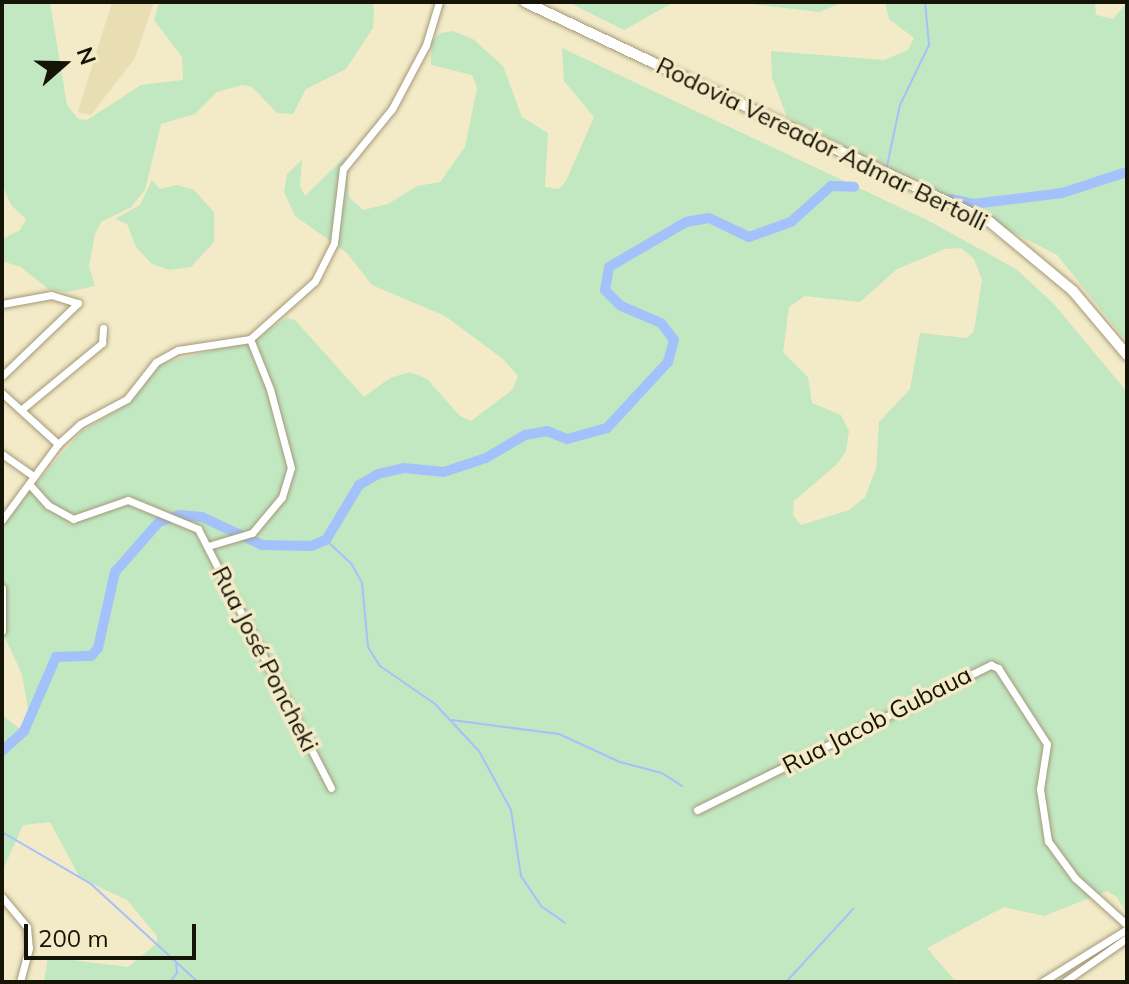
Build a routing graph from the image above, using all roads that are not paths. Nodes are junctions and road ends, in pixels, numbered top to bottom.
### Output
1 (439, 2) edge
2 (525, 2) edge
3 (2, 304) edge
4 (103, 328) dead end
5 (250, 339) junction
6 (1127, 355) edge
7 (2, 376) edge
8 (2, 393) edge
9 (22, 409) junction
10 (58, 444) junction
11 (2, 454) edge
12 (33, 476) junction
13 (30, 485) junction
14 (2, 520) edge
15 (208, 546) junction
16 (2, 588) edge
17 (2, 631) edge
18 (331, 788) dead end
19 (697, 810) dead end
20 (2, 897) edge
21 (1127, 927) edge
22 (1127, 938) edge
23 (20, 982) edge
24 (1042, 982) edge
25 (1064, 982) edge

1 - 5 street
2 - 6 highway, Rodovia Vereador Admar Bertolli
3 - 7 street
4 - 9 street
5 - 10 street
5 - 15 street, Rua José Poncheki
8 - 9 street
9 - 10 street
10 - 12 street
11 - 12 street
12 - 13 street
13 - 14 street
13 - 15 street
15 - 18 street, Rua José Poncheki
16 - 17 street
19 - 21 street, Rua Jacob Gubaua
20 - 23 street
21 - 24 street
22 - 25 street

